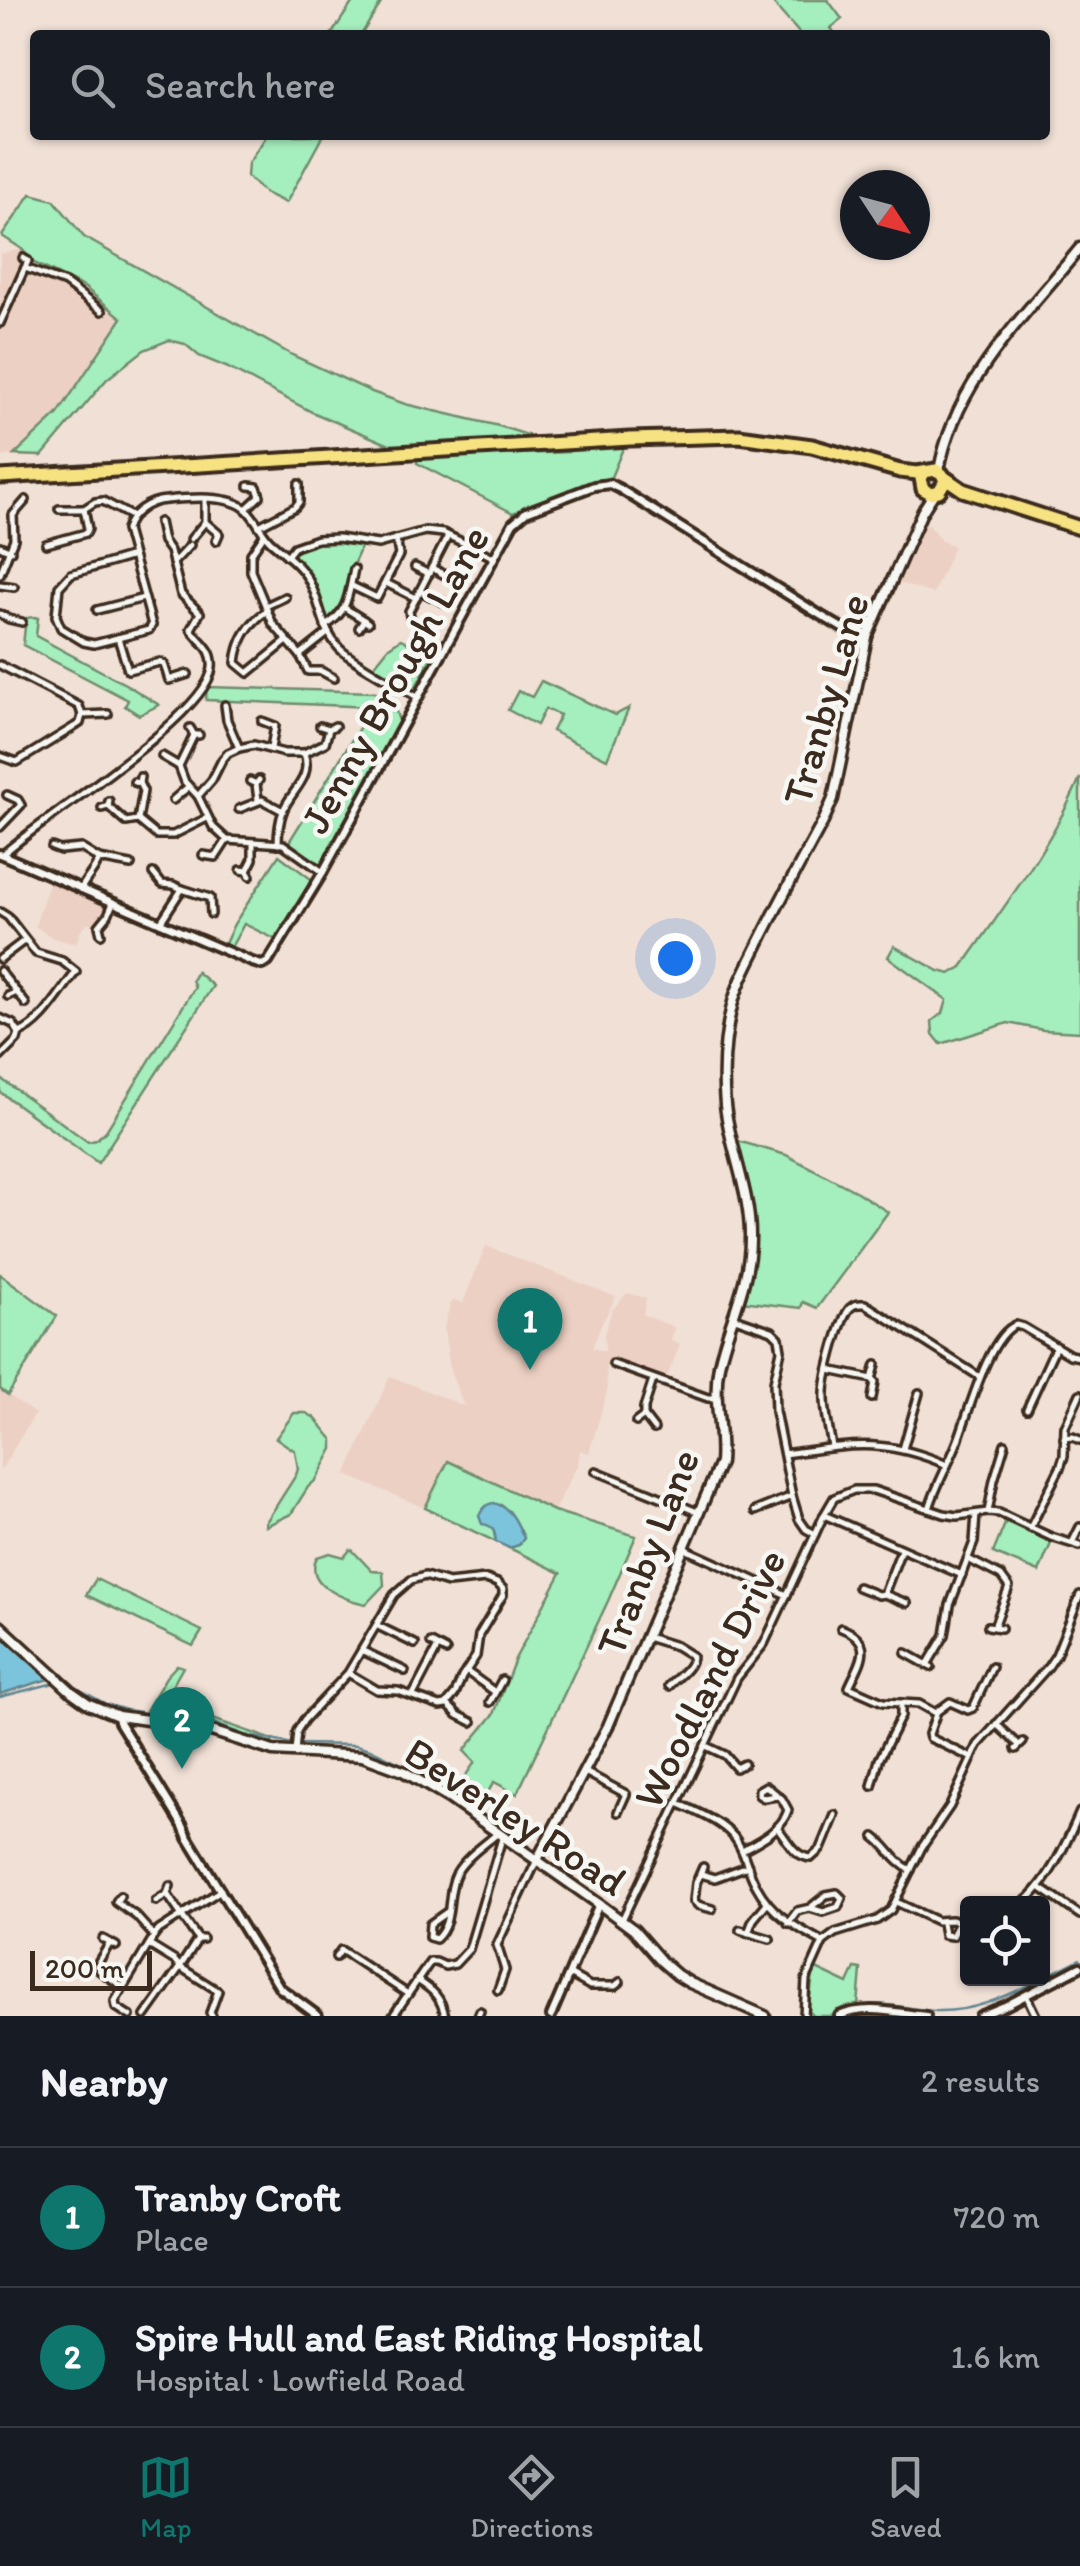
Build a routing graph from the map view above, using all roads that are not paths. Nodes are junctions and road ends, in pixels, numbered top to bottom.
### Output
1 (1080, 249) edge
2 (23, 258) dead end
3 (25, 268) junction
4 (102, 310) dead end
5 (1, 319) edge
6 (900, 471) junction
7 (934, 473) junction
8 (0, 478) edge
9 (299, 484) dead end
10 (249, 486) dead end
11 (930, 490) junction
12 (963, 490) junction
13 (26, 500) dead end
14 (205, 500) junction
15 (246, 508) junction
16 (59, 509) dead end
17 (84, 509) junction
18 (132, 516) junction
19 (159, 522) dead end
20 (205, 522) junction
21 (259, 526) junction
22 (1080, 528) edge
23 (264, 535) junction
24 (448, 536) junction
25 (396, 538) junction
26 (216, 541) dead end
27 (46, 544) dead end
28 (0, 546) edge
29 (11, 551) junction
30 (133, 556) junction
31 (287, 556) junction
32 (493, 556) junction
33 (177, 566) junction
34 (414, 566) dead end
35 (354, 569) dead end
36 (431, 571) junction
37 (0, 574) edge
38 (386, 582) junction
39 (459, 583) dead end
40 (0, 586) edge
41 (352, 586) junction
42 (14, 588) dead end
43 (418, 595) junction
44 (285, 597) dead end
45 (144, 598) junction
46 (446, 604) dead end
47 (266, 608) junction
48 (344, 608) junction
49 (97, 610) dead end
50 (0, 614) edge
51 (411, 618) dead end
52 (22, 622) dead end
53 (358, 628) dead end
54 (327, 629) junction
55 (867, 637) junction
56 (118, 638) junction
57 (287, 640) junction
58 (300, 655) junction
59 (0, 665) edge
60 (188, 674) dead end
61 (334, 679) dead end
62 (418, 696) junction
63 (225, 705) dead end
64 (108, 714) dead end
65 (82, 715) junction
66 (262, 721) dead end
67 (320, 726) dead end
68 (190, 728) dead end
69 (239, 748) junction
70 (270, 748) junction
71 (304, 753) junction
72 (162, 755) dead end
73 (0, 756) edge
74 (179, 766) junction
75 (138, 781) dead end
76 (255, 782) dead end
77 (188, 787) junction
78 (7, 794) dead end
79 (198, 796) junction
80 (258, 800) junction
81 (173, 801) dead end
82 (106, 805) dead end
83 (238, 809) dead end
84 (283, 810) junction
85 (207, 818) junction
86 (138, 820) junction
87 (0, 826) edge
88 (227, 840) junction
89 (254, 843) junction
90 (278, 844) junction
91 (57, 847) dead end
92 (1, 854) edge
93 (203, 855) dead end
94 (99, 859) junction
95 (127, 862) dead end
96 (246, 872) dead end
97 (323, 872) junction
98 (157, 876) dead end
99 (81, 889) junction
100 (182, 889) junction
101 (113, 903) junction
102 (0, 912) edge
103 (210, 914) dead end
104 (160, 923) junction
105 (101, 934) dead end
106 (25, 940) junction
107 (0, 959) edge
108 (0, 970) edge
109 (17, 992) junction
110 (8, 996) dead end
111 (26, 1004) dead end
112 (0, 1018) edge
113 (19, 1033) junction
114 (0, 1057) edge
115 (732, 1318) junction
116 (1056, 1346) junction
117 (1080, 1357) edge
118 (612, 1364) dead end
119 (876, 1365) dead end
120 (829, 1370) junction
121 (980, 1378) junction
122 (872, 1379) junction
123 (653, 1380) junction
124 (1080, 1394) edge
125 (921, 1397) dead end
126 (715, 1398) junction
127 (872, 1398) dead end
128 (1027, 1409) dead end
129 (644, 1416) junction
130 (636, 1422) dead end
131 (654, 1429) dead end
132 (1064, 1438) junction
133 (1080, 1440) edge
134 (832, 1447) junction
135 (1006, 1448) dead end
136 (903, 1449) junction
137 (783, 1454) junction
138 (946, 1466) junction
139 (596, 1471) dead end
140 (792, 1496) junction
141 (757, 1508) dead end
142 (929, 1509) junction
143 (700, 1512) junction
144 (988, 1512) junction
145 (976, 1514) junction
146 (824, 1515) junction
147 (1080, 1527) edge
148 (1030, 1528) junction
149 (815, 1534) junction
150 (1072, 1543) junction
151 (1080, 1546) edge
152 (684, 1548) junction
153 (901, 1550) junction
154 (968, 1559) junction
155 (962, 1574) junction
156 (858, 1587) dead end
157 (884, 1594) junction
158 (787, 1595) junction
159 (1080, 1596) edge
160 (908, 1603) dead end
161 (0, 1626) edge
162 (378, 1626) junction
163 (994, 1627) dead end
164 (841, 1628) dead end
165 (647, 1637) junction
166 (415, 1644) dead end
167 (363, 1651) junction
168 (446, 1651) dead end
169 (906, 1653) dead end
170 (992, 1667) dead end
171 (405, 1671) dead end
172 (466, 1671) junction
173 (348, 1674) junction
174 (502, 1680) dead end
175 (669, 1686) dead end
176 (495, 1692) junction
177 (414, 1696) junction
178 (490, 1702) dead end
179 (448, 1704) junction
180 (901, 1704) junction
181 (936, 1712) junction
182 (118, 1716) junction
183 (472, 1722) dead end
184 (996, 1724) junction
185 (1019, 1745) dead end
186 (706, 1746) junction
187 (295, 1752) junction
188 (972, 1758) junction
189 (744, 1764) dead end
190 (583, 1771) junction
191 (872, 1786) dead end
192 (778, 1796) dead end
193 (678, 1804) junction
194 (618, 1812) dead end
195 (1080, 1812) edge
196 (836, 1813) dead end
197 (777, 1827) junction
198 (500, 1834) junction
199 (874, 1836) dead end
200 (895, 1840) dead end
201 (887, 1846) junction
202 (742, 1850) junction
203 (537, 1860) junction
204 (748, 1866) junction
205 (911, 1870) junction
206 (170, 1886) dead end
207 (1039, 1887) junction
208 (221, 1890) junction
209 (167, 1894) junction
210 (1030, 1896) edge
211 (116, 1900) dead end
212 (156, 1900) dead end
213 (896, 1902) junction
214 (767, 1903) junction
215 (599, 1904) junction
216 (810, 1908) junction
217 (709, 1911) dead end
218 (447, 1912) junction
219 (1080, 1914) edge
220 (180, 1916) junction
221 (622, 1921) junction
222 (942, 1922) junction
223 (959, 1922) joint
224 (788, 1923) junction
225 (154, 1936) junction
226 (103, 1938) dead end
227 (770, 1939) dead end
228 (346, 1942) dead end
229 (823, 1942) junction
230 (150, 1945) junction
231 (341, 1950) junction
232 (336, 1957) dead end
233 (180, 1967) junction
234 (1080, 1968) edge
235 (568, 1974) junction
236 (417, 1980) junction
237 (621, 1982) dead end
238 (124, 1987) junction
239 (497, 1990) dead end
240 (408, 1994) junction
241 (1026, 1996) junction
242 (209, 2015) edge
243 (130, 2016) edge
244 (145, 2016) edge
245 (318, 2016) edge
246 (393, 2016) edge
247 (445, 2016) edge
248 (550, 2016) edge
249 (765, 2016) edge
250 (801, 2016) edge
251 (839, 2016) edge
252 (926, 2016) edge
253 (980, 2016) edge
254 (1036, 2016) edge

1 - 7 main road
2 - 3 street
3 - 4 street
3 - 5 street
6 - 7 highway
6 - 8 highway
6 - 11 highway
7 - 11 highway
7 - 11 highway
7 - 12 highway
9 - 21 street
10 - 15 street
11 - 12 highway
11 - 55 main road, Tranby Lane
12 - 22 highway
13 - 29 street
14 - 15 street
14 - 18 street
14 - 20 street
15 - 21 street
16 - 17 street
17 - 18 street
17 - 27 street
18 - 30 street
19 - 33 street
20 - 26 street
20 - 33 street
21 - 23 street
23 - 31 street
23 - 47 street
24 - 25 street
24 - 32 street
24 - 36 street
25 - 31 street
25 - 38 street
28 - 29 street
29 - 37 street
30 - 45 street
30 - 56 street
31 - 54 street
32 - 55 street, Jenny Brough Lane
32 - 62 street, Jenny Brough Lane
33 - 92 street
34 - 36 street
35 - 41 street
36 - 39 street
36 - 43 street
38 - 41 street
38 - 43 street
40 - 42 street
41 - 48 street
43 - 46 street
43 - 51 street
44 - 47 street
45 - 49 street
45 - 56 street
47 - 57 street
47 - 57 street
48 - 53 street
48 - 54 street
50 - 52 street
54 - 58 street
54 - 62 street
55 - 115 main road, Tranby Lane
56 - 60 street
57 - 58 street
58 - 61 street
59 - 65 street
62 - 97 street, Jenny Brough Lane
63 - 69 street
64 - 65 street
65 - 73 street
66 - 70 street
67 - 71 street
68 - 74 street
69 - 70 street
69 - 79 street
70 - 71 street
71 - 84 street
72 - 74 street
74 - 77 street
75 - 86 street
76 - 80 street
77 - 79 street
77 - 81 street
78 - 87 street
79 - 85 street
80 - 83 street
80 - 84 street
82 - 86 street
84 - 90 street
85 - 86 street
85 - 88 street
88 - 89 street
88 - 93 street
89 - 90 street
89 - 96 street
90 - 97 street
91 - 94 street
92 - 99 street, Jenny Brough Lane
94 - 95 street
94 - 99 street
97 - 104 street, Jenny Brough Lane
98 - 100 street
99 - 101 street, Jenny Brough Lane
100 - 103 street
100 - 104 street
101 - 104 street, Jenny Brough Lane
101 - 105 street
102 - 106 street
106 - 107 street
106 - 113 street
108 - 109 street
109 - 110 street
109 - 111 street
112 - 113 street
113 - 114 street
115 - 126 main road, Tranby Lane
115 - 137 street, Woodland Drive
116 - 117 street
116 - 121 street
116 - 128 street
118 - 123 street
119 - 122 street
120 - 121 street
120 - 122 street
120 - 134 street
121 - 138 street
122 - 127 street
123 - 126 street
123 - 129 street
124 - 132 street
125 - 136 street
126 - 143 main road, Tranby Lane
129 - 130 street
129 - 131 street
132 - 133 street
132 - 148 street
134 - 136 street
134 - 137 street
135 - 144 street
136 - 138 street
137 - 140 street, Woodland Drive
138 - 142 street
139 - 143 street
140 - 141 street
140 - 149 street, Woodland Drive
142 - 145 street
142 - 146 street
143 - 152 main road, Tranby Lane
144 - 145 street
144 - 148 street
145 - 154 street
146 - 149 street
146 - 153 street
147 - 150 street
148 - 150 street
149 - 158 street, Woodland Drive
150 - 151 street
152 - 158 street
152 - 165 main road, Tranby Lane
153 - 155 street
153 - 157 street
154 - 155 street
154 - 163 street
155 - 169 street
156 - 157 street
157 - 160 street
158 - 186 street, Woodland Drive
159 - 184 street
161 - 182 main road, Beverley Road
162 - 166 street
162 - 167 street
162 - 172 street
164 - 180 street
165 - 175 street
165 - 190 main road, Tranby Lane
167 - 171 street
167 - 173 street
168 - 177 street
170 - 181 street
172 - 176 street
172 - 179 street
173 - 177 street
173 - 187 street
174 - 176 street
176 - 178 street
177 - 179 street
179 - 183 street
180 - 181 street
180 - 191 street
181 - 188 street
182 - 187 main road, Beverley Road
182 - 208 street
184 - 185 street
184 - 188 street
186 - 189 street
186 - 193 street, Woodland Drive
187 - 198 main road, Beverley Road
188 - 205 street
190 - 194 street
190 - 203 main road, Tranby Lane
192 - 197 street
193 - 202 street
193 - 221 street, Woodland Drive
195 - 207 street
196 - 197 street
197 - 202 street
198 - 203 main road, Beverley Road
198 - 218 street
198 - 236 street
199 - 201 street
200 - 201 street
201 - 205 street
202 - 204 street
203 - 215 main road, Beverley Road
203 - 239 street
204 - 214 street
204 - 217 street
205 - 213 street
206 - 209 street
207 - 210 street
207 - 219 street
208 - 220 street
208 - 245 street
209 - 212 street
209 - 220 street
211 - 225 street
213 - 222 street
213 - 229 street
214 - 224 street
214 - 227 street
215 - 221 main road, Beverley Road
215 - 235 street
216 - 216 street
216 - 224 street
218 - 218 street
220 - 225 street
220 - 233 street
221 - 249 main road, Beverley Road
222 - 223 street
222 - 223 street
224 - 229 street
225 - 230 street
226 - 238 street
228 - 231 street
229 - 250 street
230 - 233 street
230 - 238 street
231 - 232 street
231 - 240 street
233 - 242 street
233 - 244 street
234 - 241 street
235 - 237 street
235 - 248 street
236 - 240 street
236 - 247 street
238 - 243 street
240 - 246 street
241 - 253 street
241 - 254 street
251 - 252 street

